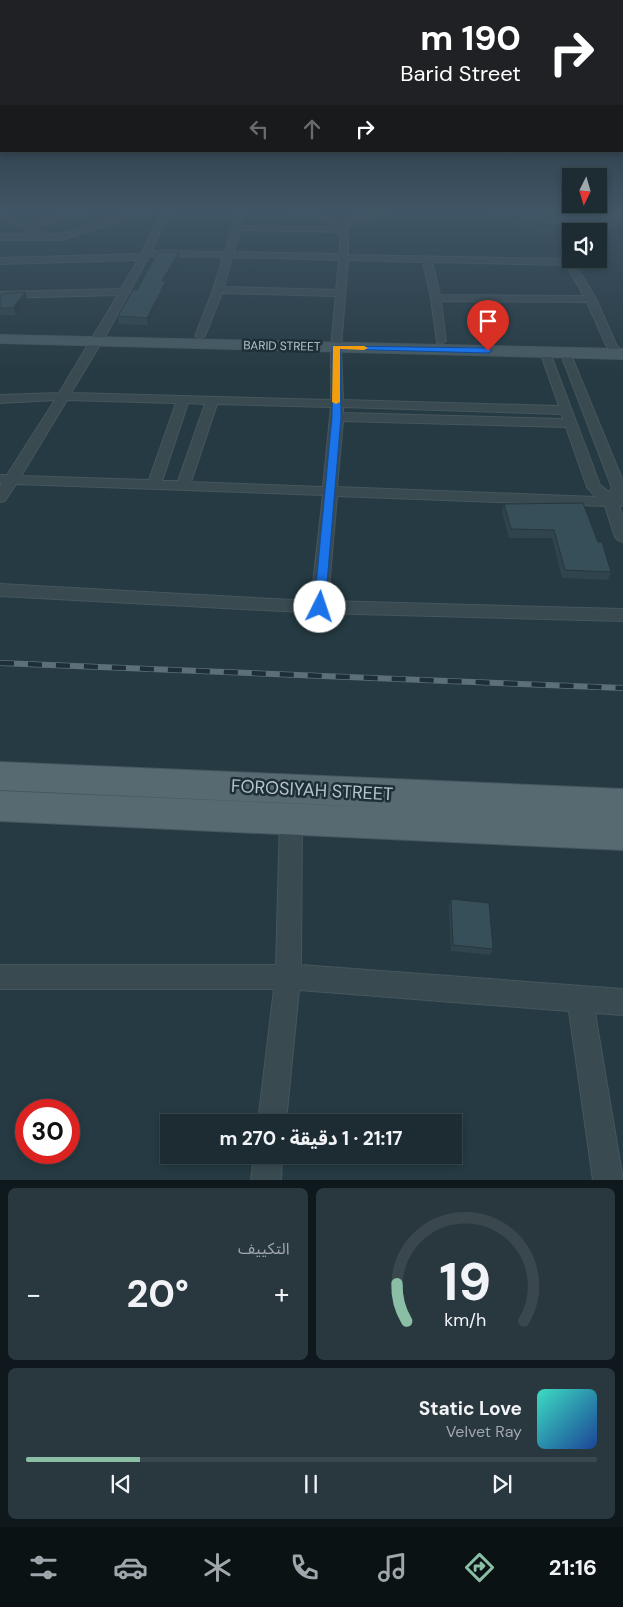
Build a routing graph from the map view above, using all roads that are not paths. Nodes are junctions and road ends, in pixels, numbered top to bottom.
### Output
1 (139, 265) edge
2 (226, 265) edge
3 (343, 265) edge
4 (428, 265) edge
5 (574, 268) edge
6 (218, 290) junction
7 (124, 292) junction
8 (341, 293) junction
9 (0, 295) edge
10 (436, 298) junction
11 (591, 300) junction
12 (0, 331) edge
13 (200, 336) junction
14 (98, 338) junction
15 (0, 339) edge
16 (441, 341) junction
17 (337, 343) junction
18 (619, 349) edge
19 (545, 352) junction
20 (565, 352) junction
21 (62, 396) junction
22 (0, 399) edge
23 (183, 400) junction
24 (212, 401) junction
25 (566, 410) junction
26 (336, 411) junction
27 (571, 423) junction
28 (6, 479) edge
29 (154, 485) junction
30 (183, 486) junction
31 (329, 491) junction
32 (0, 498) edge
33 (617, 502) edge
34 (623, 537) edge
35 (0, 590) edge
36 (320, 607) junction
37 (623, 615) edge
38 (0, 776) edge
39 (623, 804) edge
40 (0, 806) edge
41 (292, 820) junction
42 (623, 834) edge
43 (0, 977) edge
44 (288, 977) junction
45 (580, 999) junction
46 (623, 1002) edge
47 (273, 1114) edge
48 (267, 1164) edge
49 (266, 1180) edge
50 (608, 1180) edge

1 - 7 street
2 - 6 street
3 - 8 street
4 - 10 street
5 - 11 street
6 - 8 street
6 - 13 street
7 - 9 street
7 - 14 street
8 - 17 street
10 - 11 street
10 - 16 street
11 - 18 street
12 - 14 main road, BARID STREET
13 - 14 main road, BARID STREET
13 - 17 main road, BARID STREET
14 - 15 main road, BARID STREET
14 - 17 main road, BARID STREET
14 - 21 street
16 - 17 main road, BARID STREET
16 - 18 main road, BARID STREET
17 - 19 main road, BARID STREET
17 - 26 street
18 - 20 main road, BARID STREET
19 - 20 main road, BARID STREET
19 - 25 street
20 - 33 street
21 - 22 street
21 - 23 street
21 - 28 street
23 - 24 street
23 - 29 street
24 - 26 street
24 - 30 street
25 - 26 street
25 - 27 street
26 - 27 street
26 - 31 street
27 - 33 street
28 - 29 street
28 - 32 street
29 - 30 street
30 - 31 street
31 - 33 street
31 - 36 street
33 - 34 street
35 - 36 street
36 - 37 street
38 - 39 main road, FOROSIYAH STREET
40 - 41 main road, FOROSIYAH STREET
41 - 42 main road, FOROSIYAH STREET
41 - 44 street
43 - 44 street
44 - 45 street
44 - 47 street
45 - 46 street
45 - 50 street
48 - 49 street

